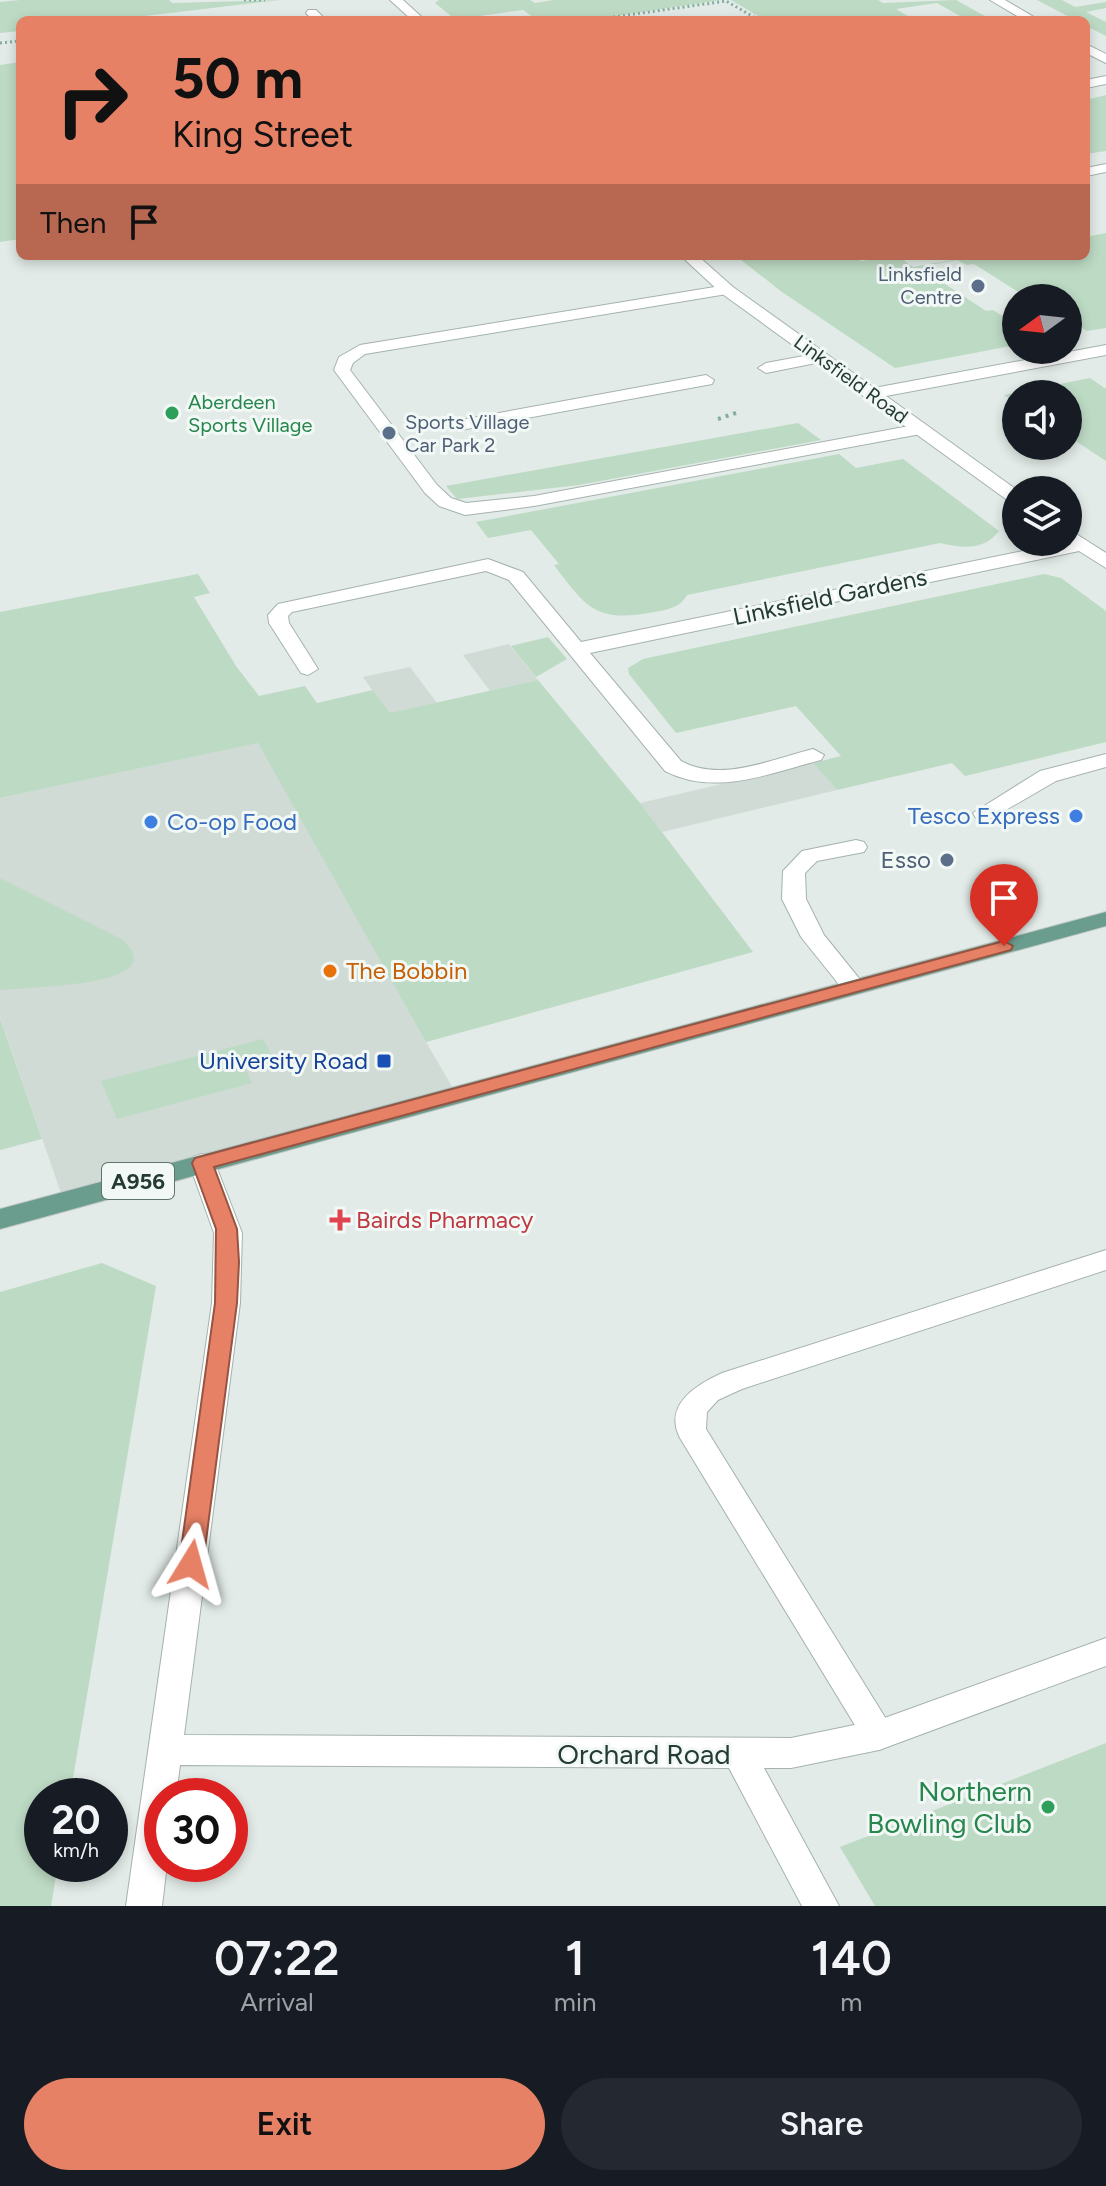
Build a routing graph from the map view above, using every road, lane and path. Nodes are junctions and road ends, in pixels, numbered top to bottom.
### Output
1 (244, 0) edge
2 (265, 0) edge
3 (396, 0) edge
4 (996, 0) edge
5 (414, 16) edge
6 (621, 16) edge
7 (752, 16) edge
8 (1026, 16) edge
9 (693, 260) edge
10 (727, 290) junction
11 (1106, 350) edge
12 (820, 358) junction
13 (766, 368) dead end
14 (706, 380) dead end
15 (870, 394) junction
16 (461, 425) dead end
17 (920, 429) junction
18 (1002, 488) edge
19 (1092, 550) edge
20 (578, 649) junction
21 (308, 669) dead end
22 (813, 755) dead end
23 (1106, 760) edge
24 (984, 813) dead end
25 (856, 847) dead end
26 (1106, 919) edge
27 (854, 987) junction
28 (202, 1163) junction
29 (0, 1219) edge
30 (1106, 1260) edge
31 (1106, 1652) edge
32 (879, 1735) junction
33 (165, 1750) junction
34 (739, 1754) junction
35 (144, 1906) edge
36 (821, 1906) edge

1 - 2 path
3 - 5 street
4 - 8 street
6 - 7 path
9 - 10 street, Linksfield Road
10 - 12 street, Linksfield Road
10 - 17 street
11 - 15 street
12 - 13 street
12 - 15 street, Linksfield Road
14 - 16 street
15 - 17 street, Linksfield Road
17 - 18 street, Linksfield Road
19 - 20 street, Linksfield Gardens
20 - 21 street
20 - 22 street
23 - 24 street
25 - 27 street
26 - 27 main road, A956
27 - 28 main road, A956
28 - 29 main road, A956
28 - 33 street
30 - 32 street
31 - 32 street, Orchard Road
32 - 34 street, Orchard Road
33 - 34 street, Orchard Road
33 - 35 street
34 - 36 street

